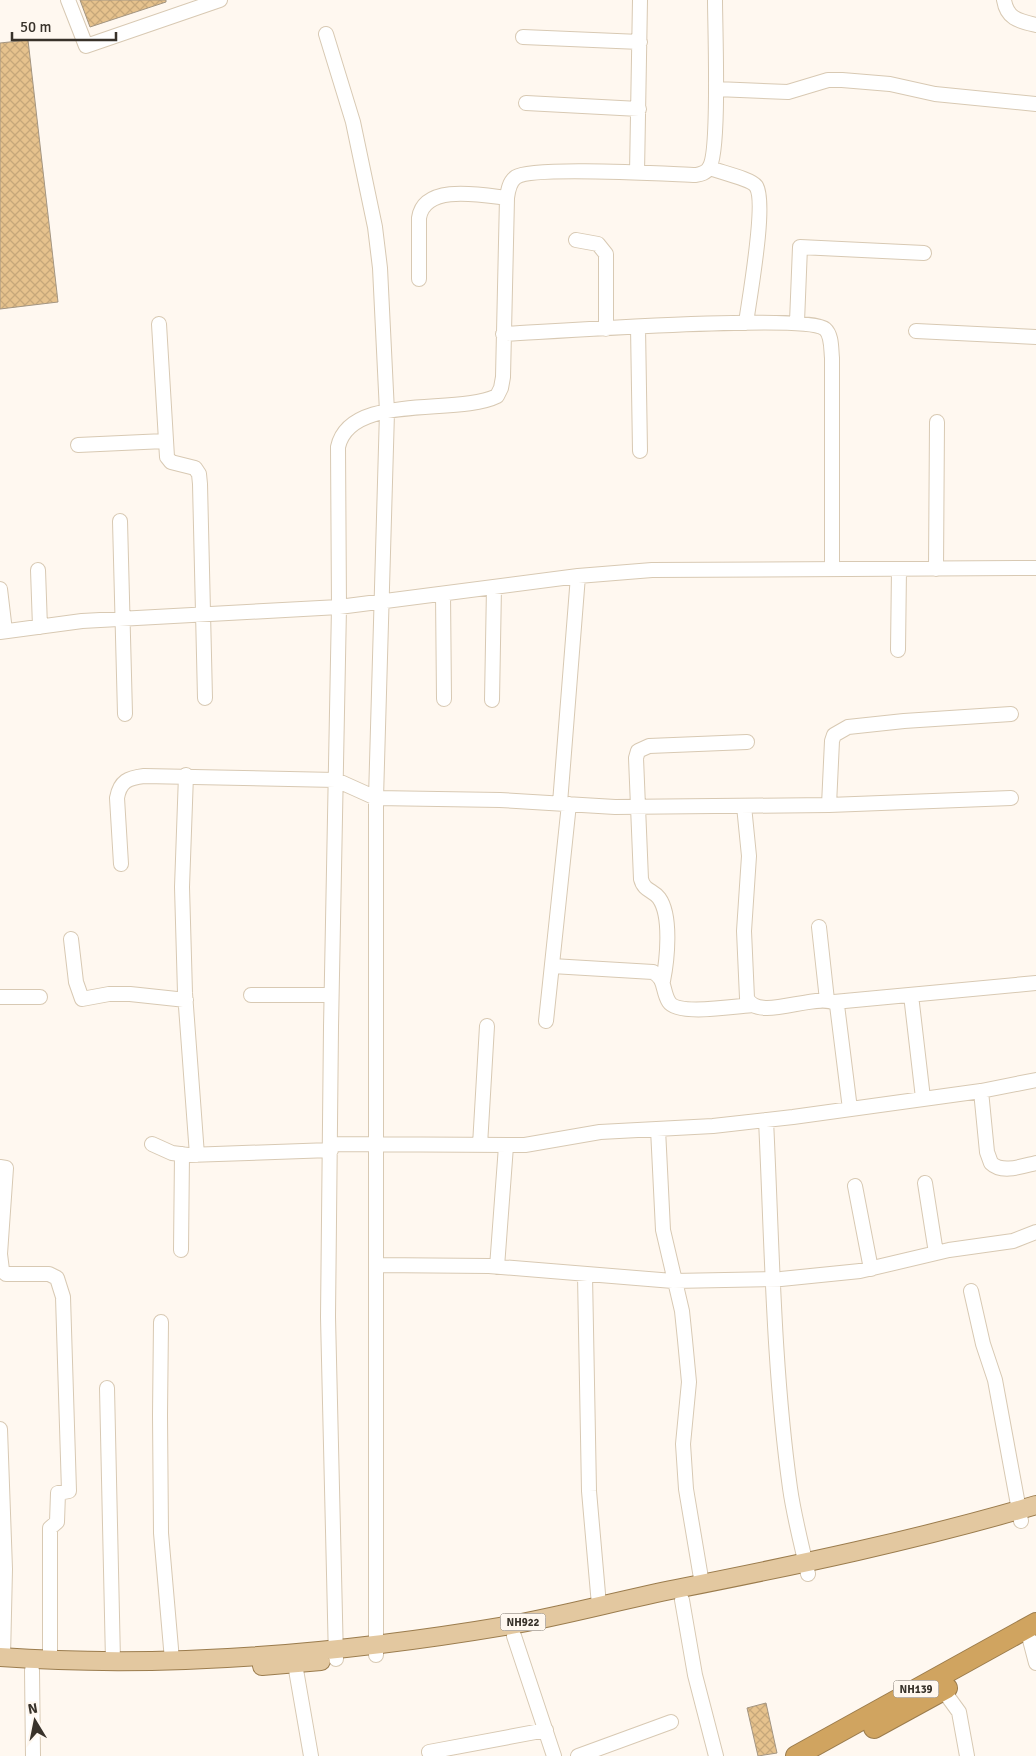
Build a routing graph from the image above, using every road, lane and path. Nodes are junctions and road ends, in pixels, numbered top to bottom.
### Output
1 (68, 0) edge
2 (220, 0) edge
3 (640, 0) edge
4 (715, 0) edge
5 (1004, 0) edge
6 (1036, 25) edge
7 (326, 34) dead end
8 (523, 37) dead end
9 (640, 42) junction
10 (716, 89) junction
11 (526, 103) dead end
12 (1036, 104) edge
13 (639, 109) junction
14 (710, 168) junction
15 (637, 174) junction
16 (507, 198) junction
17 (576, 240) dead end
18 (924, 253) dead end
19 (419, 279) dead end
20 (797, 322) junction
21 (159, 324) dead end
22 (746, 324) junction
23 (638, 328) junction
24 (606, 329) junction
25 (916, 331) dead end
26 (503, 334) junction
27 (1036, 337) edge
28 (387, 412) junction
29 (938, 422) dead end
30 (165, 441) junction
31 (78, 445) dead end
32 (640, 450) dead end
33 (120, 521) dead end
34 (936, 568) junction
35 (1036, 568) edge
36 (832, 569) junction
37 (899, 569) junction
38 (38, 570) dead end
39 (578, 576) junction
40 (494, 586) junction
41 (0, 589) edge
42 (443, 594) junction
43 (382, 602) junction
44 (339, 607) junction
45 (202, 615) junction
46 (122, 619) junction
47 (40, 627) junction
48 (2, 632) edge
49 (898, 650) dead end
50 (205, 698) dead end
51 (444, 700) dead end
52 (492, 700) dead end
53 (125, 714) dead end
54 (1011, 714) dead end
55 (747, 742) dead end
56 (186, 775) junction
57 (336, 780) junction
58 (376, 798) junction
59 (1011, 798) dead end
60 (564, 804) junction
61 (829, 805) junction
62 (744, 806) junction
63 (638, 807) junction
64 (121, 864) dead end
65 (819, 927) dead end
66 (71, 939) dead end
67 (552, 966) junction
68 (663, 981) junction
69 (1036, 983) edge
70 (251, 995) dead end
71 (331, 995) junction
72 (0, 996) edge
73 (911, 996) junction
74 (40, 997) dead end
75 (186, 1000) junction
76 (831, 1001) junction
77 (753, 1005) junction
78 (546, 1021) dead end
79 (487, 1026) dead end
80 (1036, 1080) edge
81 (981, 1091) junction
82 (923, 1098) junction
83 (850, 1109) junction
84 (766, 1120) junction
85 (658, 1129) junction
86 (152, 1144) dead end
87 (377, 1144) junction
88 (480, 1145) junction
89 (506, 1146) junction
90 (331, 1147) junction
91 (182, 1154) junction
92 (197, 1154) junction
93 (1036, 1164) edge
94 (0, 1167) edge
95 (925, 1183) dead end
96 (855, 1186) dead end
97 (1036, 1232) edge
98 (0, 1248) edge
99 (181, 1250) dead end
100 (936, 1253) junction
101 (376, 1265) junction
102 (497, 1267) junction
103 (871, 1269) junction
104 (585, 1274) junction
105 (771, 1279) junction
106 (673, 1281) junction
107 (971, 1291) dead end
108 (162, 1322) dead end
109 (107, 1388) dead end
110 (0, 1429) edge
111 (1036, 1505) edge
112 (1025, 1516) edge
113 (807, 1568) junction
114 (702, 1584) junction
115 (682, 1600) junction
116 (599, 1605) junction
117 (1034, 1634) edge
118 (514, 1636) junction
119 (376, 1649) junction
120 (335, 1654) junction
121 (50, 1660) junction
122 (172, 1660) junction
123 (1, 1661) edge
124 (112, 1661) junction
125 (1036, 1663) edge
126 (295, 1664) junction
127 (32, 1670) junction
128 (943, 1690) junction
129 (671, 1722) dead end
130 (546, 1730) junction
131 (429, 1752) dead end
132 (33, 1756) edge
133 (311, 1756) edge
134 (554, 1756) edge
135 (578, 1756) edge
136 (716, 1756) edge
137 (796, 1756) edge
138 (824, 1756) edge
139 (967, 1756) edge

1 - 2 street
3 - 9 street
4 - 10 street
5 - 6 street
7 - 28 street
8 - 9 street
9 - 13 street
10 - 12 street
10 - 14 street
11 - 13 street
13 - 15 street
14 - 15 street
14 - 22 street
15 - 16 street
16 - 19 street
16 - 26 street
17 - 24 street
18 - 20 street
20 - 22 street
20 - 36 street
21 - 30 street
22 - 23 street
23 - 24 street
23 - 32 street
24 - 26 street
25 - 27 street
26 - 28 street
28 - 43 street
28 - 44 street
29 - 34 street
30 - 31 street
30 - 45 street
33 - 46 street
34 - 35 street
34 - 37 street
36 - 37 street
36 - 39 street
37 - 49 street
38 - 47 street
39 - 40 street
39 - 60 street
40 - 42 street
40 - 52 street
41 - 48 street
42 - 43 street
42 - 51 street
43 - 44 street
43 - 58 street
44 - 45 street
44 - 57 street
45 - 46 street
45 - 50 street
46 - 47 street
46 - 53 street
47 - 48 street
54 - 61 street
55 - 63 street
56 - 57 street
56 - 64 street
56 - 75 street
57 - 58 street
57 - 71 street
58 - 60 street
58 - 87 street
59 - 61 street
60 - 63 street
60 - 67 street
61 - 62 street
62 - 63 street
62 - 77 street
63 - 68 street
65 - 76 street
66 - 75 street
67 - 68 street
67 - 78 street
68 - 77 street
69 - 73 street
70 - 71 street
71 - 90 street
72 - 74 street
73 - 76 street
73 - 82 street
75 - 92 street
76 - 77 street
76 - 83 street
79 - 88 street
80 - 81 street
81 - 82 street
81 - 93 street
82 - 83 street
83 - 84 street
84 - 85 street
84 - 105 street
85 - 89 street
85 - 106 street
86 - 91 street
87 - 88 street
87 - 90 street
87 - 101 street
88 - 89 street
89 - 102 street
90 - 92 street
90 - 120 street
91 - 92 street
91 - 99 street
94 - 98 street
95 - 100 street
96 - 103 street
97 - 100 street
98 - 121 street
100 - 103 street
101 - 102 street
101 - 119 street
102 - 104 street
103 - 105 street
104 - 106 street
104 - 116 street
105 - 106 street
105 - 113 street
106 - 114 street
107 - 112 street
108 - 122 street
109 - 124 street
110 - 123 street
111 - 112 main road
112 - 113 main road
113 - 114 main road, NH922
113 - 115 main road
114 - 116 main road, NH922
115 - 118 main road
115 - 136 street
116 - 119 main road, NH922
117 - 125 street
117 - 128 highway, NH139
117 - 137 highway, NH139
118 - 119 main road
118 - 130 street
119 - 120 main road
120 - 122 main road
120 - 126 main road
121 - 123 main road
121 - 124 main road
122 - 124 main road
123 - 127 main road
126 - 127 main road
126 - 133 street
127 - 132 street
128 - 138 highway, NH139
128 - 139 street
129 - 135 street
130 - 131 street
130 - 134 street

